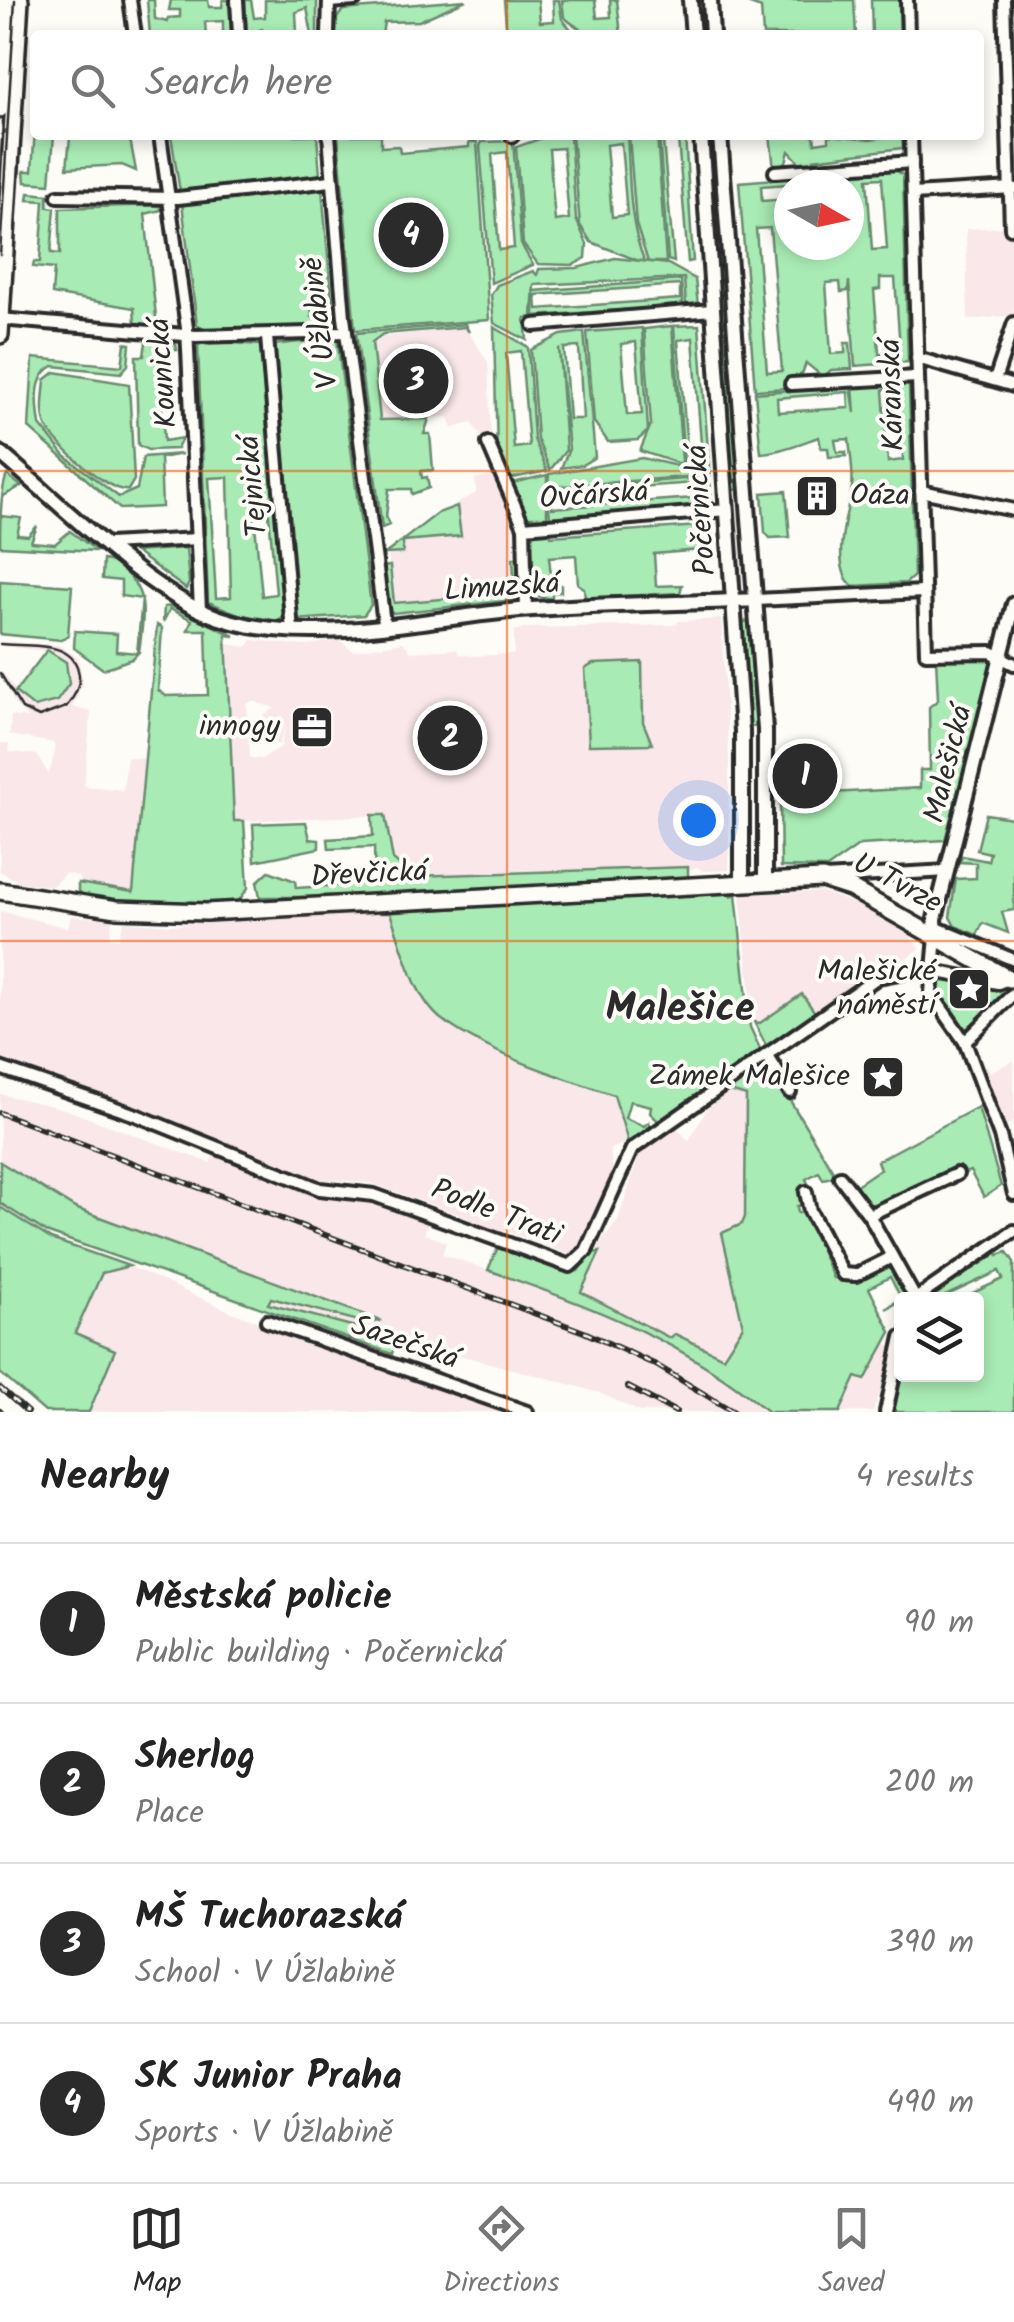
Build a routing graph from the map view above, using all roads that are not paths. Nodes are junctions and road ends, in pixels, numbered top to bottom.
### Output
1 (6, 0) edge
2 (20, 0) edge
3 (130, 0) edge
4 (237, 0) edge
5 (355, 0) edge
6 (690, 0) edge
7 (710, 0) edge
8 (907, 0) edge
9 (1004, 0) edge
10 (329, 1) edge
11 (134, 30) edge
12 (239, 30) edge
13 (328, 30) edge
14 (692, 30) edge
15 (712, 30) edge
16 (908, 30) edge
17 (0, 108) edge
18 (161, 140) edge
19 (329, 140) edge
20 (700, 140) edge
21 (720, 140) edge
22 (910, 140) edge
23 (912, 162) junction
24 (802, 170) edge
25 (331, 181) junction
26 (1012, 188) edge
27 (913, 194) junction
28 (58, 196) dead end
29 (171, 198) junction
30 (1012, 228) dead end
31 (712, 310) junction
32 (1, 324) edge
33 (534, 324) dead end
34 (1014, 324) edge
35 (346, 332) junction
36 (188, 336) junction
37 (267, 337) junction
38 (918, 358) junction
39 (917, 377) junction
40 (994, 380) junction
41 (791, 384) dead end
42 (1014, 386) edge
43 (488, 443) dead end
44 (0, 453) edge
45 (921, 490) junction
46 (727, 510) junction
47 (1014, 510) edge
48 (524, 526) junction
49 (197, 539) junction
50 (109, 544) junction
51 (924, 592) junction
52 (756, 600) junction
53 (734, 601) junction
54 (1014, 604) edge
55 (200, 610) junction
56 (526, 610) junction
57 (384, 623) junction
58 (292, 631) junction
59 (1002, 654) junction
60 (1014, 664) edge
61 (743, 744) junction
62 (765, 744) junction
63 (948, 871) junction
64 (822, 878) junction
65 (765, 879) junction
66 (742, 881) junction
67 (0, 891) edge
68 (936, 932) junction
69 (1014, 960) edge
70 (930, 970) junction
71 (1012, 984) edge
72 (965, 1042) junction
73 (767, 1055) junction
74 (0, 1068) edge
75 (790, 1092) dead end
76 (1012, 1169) edge
77 (957, 1174) dead end
78 (840, 1177) dead end
79 (806, 1192) dead end
80 (1014, 1194) edge
81 (869, 1215) junction
82 (1010, 1234) edge
83 (1014, 1248) edge
84 (892, 1257) junction
85 (911, 1292) edge
86 (925, 1292) edge
87 (267, 1321) dead end
88 (894, 1374) edge
89 (527, 1412) edge
90 (886, 1412) edge

1 - 17 main road
2 - 32 main road
3 - 11 street
4 - 12 street
5 - 10 street
6 - 14 street
7 - 15 street
8 - 16 street
9 - 26 street
10 - 13 street
18 - 29 street, Kounická
19 - 25 street, V Úžlabině
20 - 31 street, Počernická
21 - 52 street, Počernická
22 - 23 street, Káranská
23 - 24 street
23 - 27 street, Káranská
25 - 29 street
25 - 35 street, V Úžlabině
26 - 27 street
26 - 30 street
27 - 38 street, Káranská
28 - 29 street
29 - 36 street, Kounická
31 - 33 street
31 - 46 street, Počernická
32 - 36 street
34 - 40 street
35 - 37 street
35 - 57 street, V Úžlabině
36 - 37 street
36 - 49 street, Kounická
37 - 58 street, Tejnická
38 - 39 street, Káranská
38 - 40 street
39 - 41 street
39 - 45 street, Káranská
40 - 42 street
43 - 48 street, Ovčárská
44 - 50 street, Limuzská
45 - 47 street
45 - 51 street, Káranská
46 - 48 street, Ovčárská
46 - 53 street, Počernická
48 - 56 street, Ovčárská
49 - 50 street
49 - 55 street, Kounická
50 - 55 street, Limuzská
51 - 52 street, Limuzská
51 - 59 street, Káranská
52 - 53 street, Limuzská
52 - 62 street, Počernická
53 - 56 street, Limuzská
53 - 61 street, Počernická
54 - 59 street, Malešická
55 - 58 street, Limuzská
56 - 57 street, Limuzská
57 - 58 street, Limuzská
59 - 60 street
59 - 63 street, Malešická
61 - 62 street
61 - 66 street, Počernická
62 - 65 street, Počernická
63 - 64 street
63 - 68 street, Malešická
64 - 65 main road, U Tvrze
64 - 68 main road, U Tvrze
65 - 66 main road, U Tvrze
66 - 67 main road, Dřevčická
68 - 69 street
68 - 70 street
68 - 71 main road, U Tvrze
70 - 71 street
70 - 72 street
70 - 73 street, Podle Trati
71 - 72 street
72 - 76 street
73 - 74 street, Podle Trati
73 - 75 street
76 - 80 street
77 - 81 street
78 - 81 street
79 - 84 street
81 - 84 street
82 - 83 street
82 - 86 street
84 - 85 street
87 - 89 street, Sazečská
88 - 90 street

